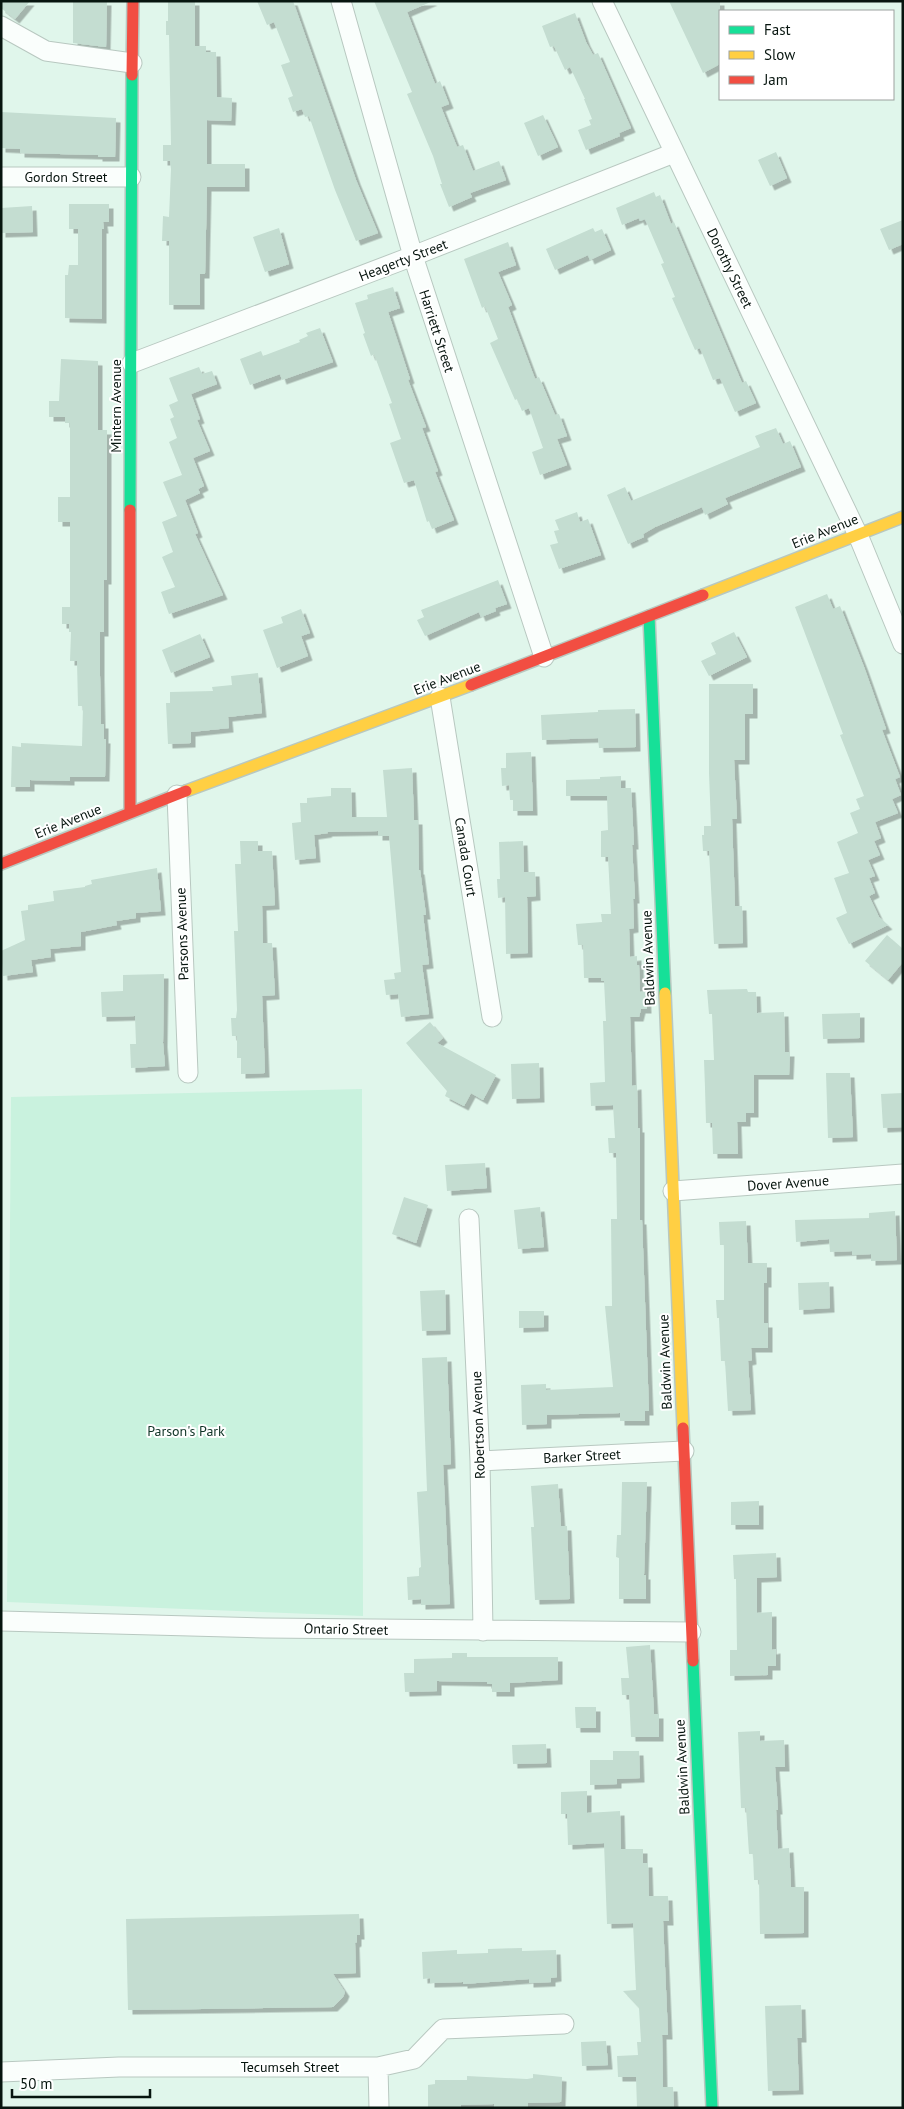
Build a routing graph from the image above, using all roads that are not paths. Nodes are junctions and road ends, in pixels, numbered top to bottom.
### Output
1 (134, 1) edge
2 (341, 1) edge
3 (602, 1) edge
4 (1, 26) edge
5 (132, 63) junction
6 (674, 153) junction
7 (1, 177) edge
8 (131, 177) junction
9 (412, 256) junction
10 (132, 363) junction
11 (903, 516) edge
12 (858, 535) junction
13 (649, 616) junction
14 (903, 644) edge
15 (544, 657) junction
16 (440, 698) junction
17 (177, 795) junction
18 (130, 812) junction
19 (1, 864) edge
20 (492, 1017) dead end
21 (188, 1073) dead end
22 (903, 1174) edge
23 (673, 1191) junction
24 (469, 1219) dead end
25 (684, 1452) junction
26 (480, 1461) junction
27 (1, 1621) edge
28 (483, 1631) junction
29 (691, 1632) junction
30 (564, 2024) dead end
31 (378, 2067) junction
32 (1, 2072) edge
33 (379, 2108) edge
34 (712, 2108) edge

1 - 5 street, Mintern Avenue
2 - 9 street, Harriett Street
3 - 6 street, Dorothy Street
4 - 5 street
5 - 8 street, Mintern Avenue
6 - 9 street, Heagerty Street
6 - 12 street, Dorothy Street
7 - 8 street, Gordon Street
8 - 10 street, Mintern Avenue
9 - 10 street, Heagerty Street
9 - 15 street, Harriett Street
10 - 18 street, Mintern Avenue
11 - 12 street, Erie Avenue
12 - 13 street, Erie Avenue
12 - 14 street, Dorothy Street
13 - 15 street, Erie Avenue
13 - 23 street, Baldwin Avenue
15 - 16 street, Erie Avenue
16 - 17 street, Erie Avenue
16 - 20 street, Canada Court
17 - 18 street, Erie Avenue
17 - 21 street, Parsons Avenue
18 - 19 street, Erie Avenue
22 - 23 street, Dover Avenue
23 - 25 street, Baldwin Avenue
24 - 26 street, Robertson Avenue
25 - 26 street, Barker Street
25 - 29 street, Baldwin Avenue
26 - 28 street, Robertson Avenue
27 - 28 street, Ontario Street
28 - 29 street, Ontario Street
29 - 34 street, Baldwin Avenue
30 - 31 street, Tecumseh Street
31 - 32 street, Tecumseh Street
31 - 33 street

